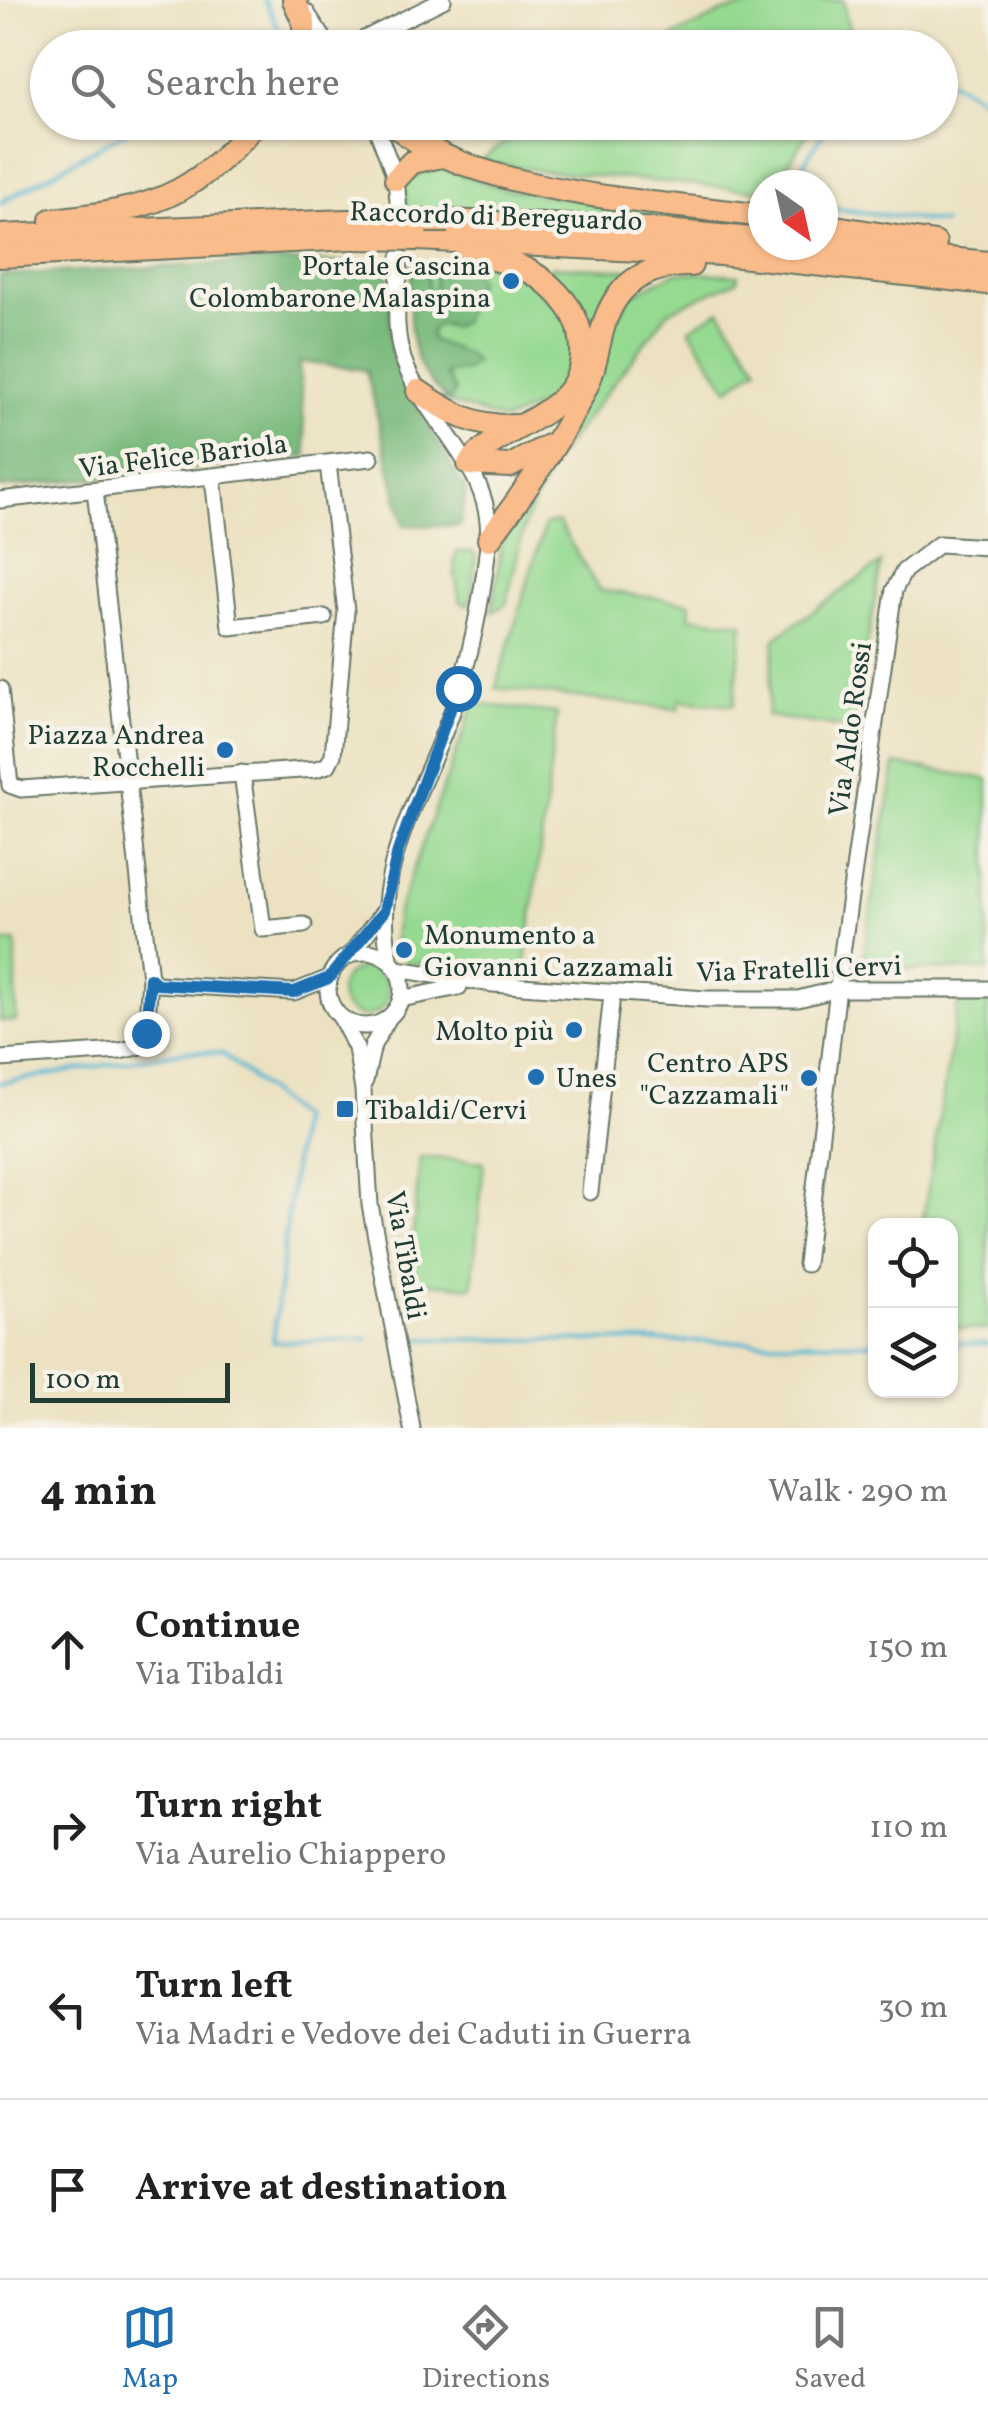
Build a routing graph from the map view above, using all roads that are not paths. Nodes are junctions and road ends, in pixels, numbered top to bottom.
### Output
1 (296, 0) edge
2 (443, 0) edge
3 (304, 30) edge
4 (317, 30) edge
5 (382, 30) edge
6 (240, 140) edge
7 (381, 140) edge
8 (416, 140) edge
9 (438, 156) junction
10 (396, 178) junction
11 (399, 212) dead end
12 (748, 214) edge
13 (0, 226) edge
14 (838, 228) edge
15 (350, 235) junction
16 (0, 236) edge
17 (748, 238) edge
18 (411, 248) junction
19 (838, 248) edge
20 (988, 253) edge
21 (0, 256) edge
22 (988, 263) edge
23 (867, 270) junction
24 (988, 283) edge
25 (418, 390) junction
26 (521, 426) junction
27 (554, 440) junction
28 (372, 458) dead end
29 (328, 464) junction
30 (469, 464) junction
31 (212, 478) junction
32 (95, 490) junction
33 (0, 500) edge
34 (489, 539) junction
35 (988, 547) edge
36 (324, 617) dead end
37 (0, 689) edge
38 (242, 773) junction
39 (127, 783) junction
40 (384, 911) junction
41 (304, 925) dead end
42 (350, 955) junction
43 (394, 966) junction
44 (150, 978) junction
45 (329, 978) junction
46 (493, 984) junction
47 (838, 989) junction
48 (988, 989) edge
49 (294, 992) junction
50 (612, 995) junction
51 (402, 999) junction
52 (338, 1015) junction
53 (388, 1018) junction
54 (0, 1060) edge
55 (364, 1090) junction
56 (590, 1192) dead end
57 (806, 1264) dead end
58 (414, 1426) edge

1 - 3 highway
1 - 4 street
2 - 5 street
6 - 13 highway
7 - 10 street
8 - 9 highway
9 - 10 highway
9 - 12 highway
10 - 11 street
14 - 20 highway
15 - 16 highway, Raccordo di Bereguardo
15 - 17 highway, Raccordo di Bereguardo, bridge
15 - 18 highway, Raccordo di Bereguardo, bridge
15 - 21 highway, Raccordo di Bereguardo
18 - 23 highway, Raccordo di Bereguardo
18 - 25 street
18 - 26 highway
19 - 22 highway
23 - 24 highway, Raccordo di Bereguardo
23 - 27 highway
25 - 26 highway
25 - 30 street
26 - 30 highway
27 - 30 highway
27 - 34 highway
28 - 29 street, Via Felice Bariola
29 - 31 street, Via Felice Bariola
29 - 38 street
30 - 34 street
31 - 32 street, Via Felice Bariola
31 - 36 street
32 - 33 street, Via Felice Bariola
32 - 39 street
34 - 40 street
35 - 47 street, Via Aldo Rossi
37 - 39 street
38 - 39 street
38 - 41 street
39 - 44 street
40 - 42 street
40 - 43 street
42 - 43 street
42 - 45 street
43 - 46 street, Via Fratelli Cervi
43 - 51 street
44 - 49 street
44 - 54 street
45 - 49 street
45 - 52 street
46 - 50 street, Via Fratelli Cervi
46 - 51 street, Via Fratelli Cervi
47 - 48 street, Via Fratelli Cervi
47 - 50 street, Via Fratelli Cervi
47 - 57 street, Via Aldo Rossi
49 - 52 street
50 - 56 street
51 - 53 street
52 - 53 street
52 - 55 street, Via Tibaldi
53 - 55 street, Via Tibaldi
55 - 58 street, Via Tibaldi

